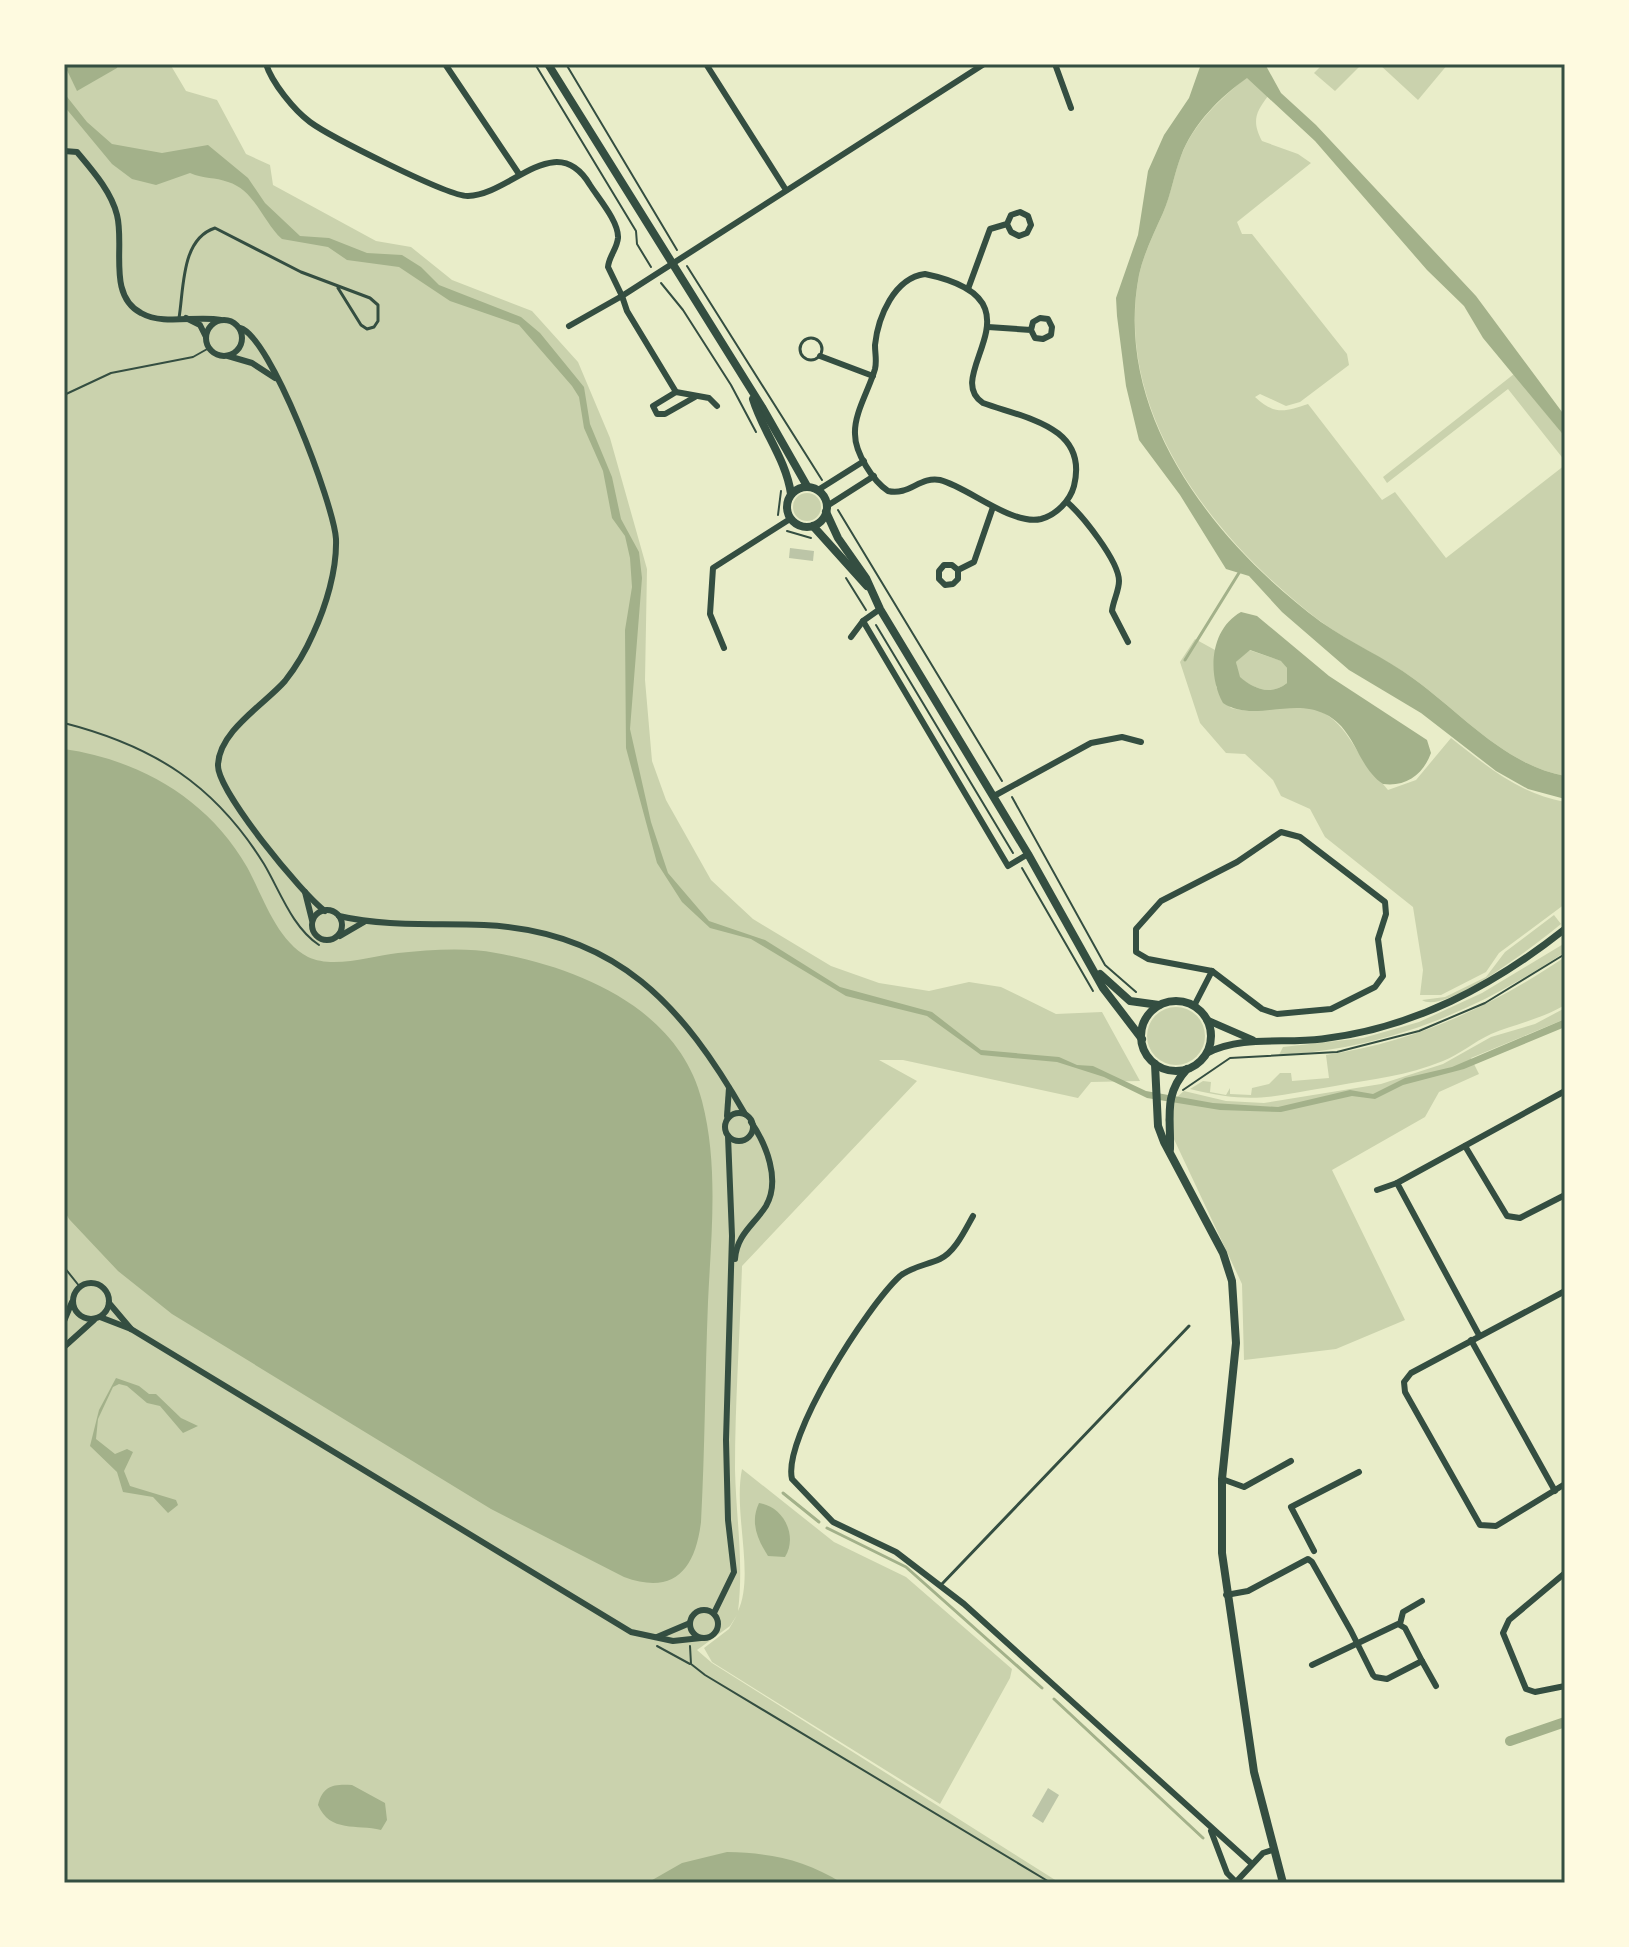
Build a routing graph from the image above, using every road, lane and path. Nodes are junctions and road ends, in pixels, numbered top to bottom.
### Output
1 (266, 64) edge
2 (445, 64) edge
3 (548, 64) edge
4 (566, 64) edge
5 (706, 64) edge
6 (984, 64) edge
7 (1055, 64) edge
8 (1071, 108) dead end
9 (64, 151) edge
10 (519, 174) junction
11 (786, 190) junction
12 (1007, 224) dead end
13 (681, 257) junction
14 (672, 264) junction
15 (338, 288) junction
16 (968, 289) junction
17 (622, 296) junction
18 (183, 318) junction
19 (221, 320) junction
20 (569, 326) dead end
21 (988, 327) junction
22 (240, 328) junction
23 (1031, 330) dead end
24 (206, 338) junction
25 (209, 348) junction
26 (227, 356) junction
27 (820, 356) junction
28 (873, 376) junction
29 (275, 378) junction
30 (676, 392) junction
31 (64, 395) edge
32 (753, 396) junction
33 (695, 397) junction
34 (717, 406) dead end
35 (786, 447) junction
36 (864, 461) junction
37 (787, 470) junction
38 (874, 476) junction
39 (807, 486) junction
40 (828, 486) junction
41 (818, 490) junction
42 (791, 494) junction
43 (835, 498) junction
44 (1067, 502) junction
45 (993, 507) junction
46 (827, 509) junction
47 (790, 519) junction
48 (813, 526) junction
49 (958, 570) dead end
50 (867, 586) junction
51 (880, 609) junction
52 (863, 621) junction
53 (851, 637) dead end
54 (1128, 642) dead end
55 (724, 648) dead end
56 (64, 723) edge
57 (1141, 742) dead end
58 (1006, 788) junction
59 (994, 796) junction
60 (1028, 854) junction
61 (305, 892) junction
62 (325, 911) junction
63 (339, 916) junction
64 (312, 921) junction
65 (364, 922) junction
66 (1565, 929) edge
67 (340, 936) junction
68 (319, 945) dead end
69 (1095, 969) junction
70 (1212, 971) junction
71 (1137, 993) dead end
72 (1160, 1005) junction
73 (1194, 1006) junction
74 (1207, 1020) junction
75 (1142, 1039) junction
76 (1253, 1040) junction
77 (1207, 1053) junction
78 (1155, 1064) junction
79 (1187, 1069) junction
80 (729, 1088) junction
81 (1565, 1091) edge
82 (745, 1114) junction
83 (727, 1119) junction
84 (751, 1122) junction
85 (728, 1136) junction
86 (1465, 1146) junction
87 (1170, 1150) junction
88 (1397, 1183) junction
89 (1377, 1190) dead end
90 (1565, 1195) edge
91 (973, 1216) dead end
92 (64, 1267) edge
93 (80, 1287) junction
94 (1565, 1291) edge
95 (74, 1298) junction
96 (109, 1303) junction
97 (98, 1318) junction
98 (64, 1321) edge
99 (1189, 1326) dead end
100 (131, 1329) junction
101 (1479, 1335) junction
102 (1471, 1340) junction
103 (64, 1347) edge
104 (727, 1448) junction
105 (1291, 1461) dead end
106 (1359, 1472) dead end
107 (1222, 1479) junction
108 (1565, 1484) edge
109 (1555, 1491) junction
110 (1314, 1551) dead end
111 (1565, 1573) edge
112 (1276, 1574) junction
113 (1280, 1582) dead end
114 (941, 1585) junction
115 (1226, 1595) junction
116 (1422, 1601) dead end
117 (714, 1613) junction
118 (690, 1623) junction
119 (1400, 1624) junction
120 (657, 1637) junction
121 (701, 1638) junction
122 (690, 1641) junction
123 (1356, 1641) junction
124 (657, 1646) dead end
125 (1422, 1661) junction
126 (691, 1664) junction
127 (1312, 1665) dead end
128 (1436, 1686) dead end
129 (1565, 1686) edge
130 (1206, 1825) junction
131 (1272, 1850) junction
132 (1252, 1864) junction
133 (1235, 1882) edge
134 (1051, 1883) edge
135 (1283, 1883) edge

1 - 10 street
2 - 10 street
3 - 14 main road
4 - 13 path
5 - 11 street
6 - 11 street
7 - 8 street
9 - 18 street
10 - 17 street
11 - 13 street
12 - 16 street
13 - 14 street
13 - 40 path
14 - 17 street
14 - 32 main road
15 - 15 lane
15 - 18 lane
16 - 21 street
16 - 28 street
17 - 20 street
17 - 30 street
18 - 19 street
18 - 24 street
19 - 22 street
19 - 24 street
21 - 23 street
21 - 44 street
22 - 26 street
22 - 29 street
24 - 25 street
25 - 26 street
25 - 31 path
26 - 29 street
27 - 27 lane
27 - 28 street
28 - 36 street
29 - 61 street
30 - 33 street
30 - 33 street
32 - 35 main road
32 - 37 main road
33 - 34 street
35 - 37 lane
35 - 39 main road
36 - 38 street
36 - 40 street
37 - 42 main road
38 - 43 street
38 - 45 street
39 - 41 main road
39 - 42 main road
40 - 41 street
41 - 46 main road
42 - 47 main road
43 - 46 street
43 - 58 path
44 - 45 street
44 - 54 street
45 - 49 street
46 - 48 main road
46 - 50 main road
47 - 48 main road
47 - 55 street
48 - 50 main road
50 - 51 main road
51 - 52 street
51 - 59 main road
52 - 53 street
52 - 60 street
56 - 68 path
57 - 58 street
58 - 59 street
58 - 71 path
59 - 60 main road
60 - 69 main road
61 - 62 street
61 - 64 street
62 - 63 street
62 - 64 street
63 - 65 street
63 - 67 street
64 - 67 street
65 - 67 street
65 - 80 street
66 - 76 street
69 - 72 main road
69 - 75 main road
70 - 70 street
70 - 73 street
72 - 73 main road
72 - 75 main road
73 - 74 main road
74 - 76 street
74 - 77 main road
75 - 78 main road
76 - 77 street
77 - 79 main road
78 - 79 main road
78 - 87 main road
79 - 87 main road
80 - 82 street
80 - 83 street
81 - 86 street
82 - 83 street
82 - 84 street
83 - 85 street
84 - 85 street
84 - 104 street
85 - 104 street
86 - 88 street
86 - 90 street
87 - 107 main road
88 - 89 street
88 - 101 street
91 - 114 street
92 - 93 path
93 - 95 street
93 - 96 street
94 - 101 street
95 - 97 street
95 - 98 street
96 - 97 street
96 - 100 street
97 - 100 street
97 - 103 street
99 - 114 lane
100 - 120 street
101 - 102 street
102 - 109 street
102 - 109 street
104 - 117 street
105 - 107 street
106 - 110 street
107 - 115 main road
108 - 109 street
111 - 129 street
112 - 113 street
112 - 115 street
112 - 123 street
114 - 130 street
115 - 131 main road
116 - 119 street
117 - 118 street
117 - 121 street
118 - 120 street
118 - 121 street
119 - 123 street
119 - 125 street
120 - 122 street
121 - 122 street
122 - 126 path
123 - 125 street
123 - 127 street
124 - 126 path
125 - 128 street
126 - 134 path
130 - 132 street
130 - 133 street
131 - 132 street
131 - 135 main road
132 - 133 street

